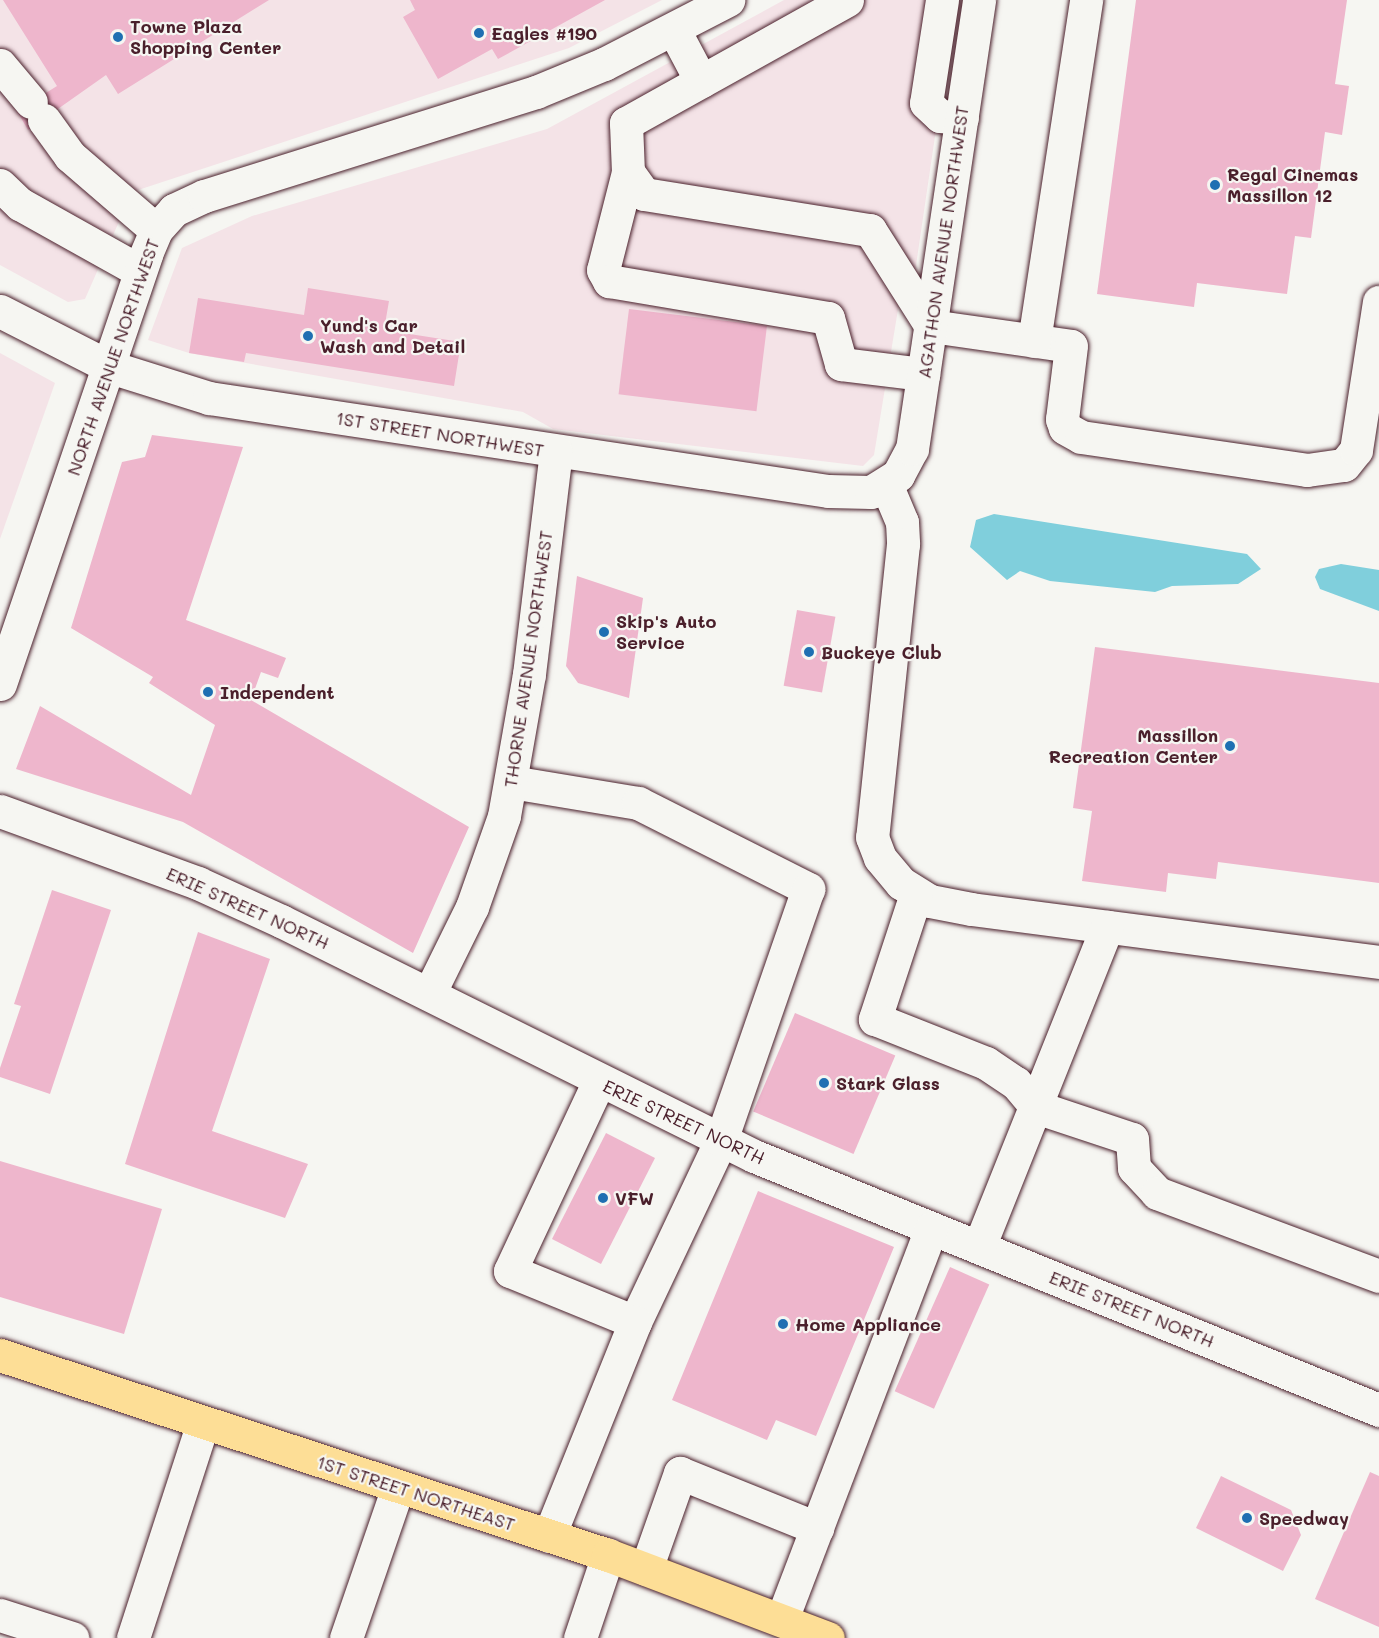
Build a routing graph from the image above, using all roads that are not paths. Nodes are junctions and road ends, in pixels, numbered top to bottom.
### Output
1 (728, 0) edge
2 (847, 0) edge
3 (942, 0) edge
4 (979, 0) edge
5 (1086, 0) edge
6 (812, 9) edge
7 (674, 30) junction
8 (0, 65) edge
9 (701, 81) junction
10 (962, 118) junction
11 (628, 172) junction
12 (0, 185) edge
13 (156, 230) junction
14 (140, 271) junction
15 (1379, 302) edge
16 (0, 311) edge
17 (931, 326) junction
18 (1034, 341) junction
19 (110, 367) junction
20 (923, 374) junction
21 (556, 452) junction
22 (890, 482) junction
23 (0, 684) edge
24 (511, 782) junction
25 (0, 811) edge
26 (916, 894) junction
27 (1107, 927) junction
28 (1379, 962) edge
29 (429, 994) junction
30 (599, 1081) junction
31 (1036, 1107) junction
32 (721, 1140) junction
33 (931, 1228) junction
34 (980, 1247) junction
35 (1379, 1276) edge
36 (635, 1322) junction
37 (0, 1355) edge
38 (1379, 1410) edge
39 (202, 1423) junction
40 (398, 1487) junction
41 (817, 1528) junction
42 (549, 1536) junction
43 (608, 1555) junction
44 (646, 1569) junction
45 (0, 1615) edge
46 (782, 1618) junction
47 (72, 1638) edge
48 (133, 1638) edge
49 (346, 1638) edge
50 (580, 1638) edge
51 (828, 1638) edge

1 - 7 street, NORTH AVENUE NORTHWEST
2 - 6 street
3 - 10 street
4 - 10 street, AGATHON AVENUE NORTHWEST
5 - 18 street
6 - 9 street
7 - 9 street
7 - 13 street, NORTH AVENUE NORTHWEST
8 - 13 street
9 - 11 street
10 - 17 street, AGATHON AVENUE NORTHWEST
11 - 17 street
11 - 20 street
12 - 14 street
13 - 14 street, NORTH AVENUE NORTHWEST
14 - 19 street, NORTH AVENUE NORTHWEST
15 - 18 street
16 - 19 street, 1ST STREET NORTHWEST
17 - 18 street
17 - 20 street, AGATHON AVENUE NORTHWEST
19 - 21 street, 1ST STREET NORTHWEST
19 - 23 street, NORTH AVENUE NORTHWEST
20 - 22 street, AGATHON AVENUE NORTHWEST
21 - 22 street, 1ST STREET NORTHWEST
21 - 24 street, THORNE AVENUE NORTHWEST
22 - 26 street
24 - 29 street, THORNE AVENUE NORTHWEST
24 - 32 street
25 - 29 street, ERIE STREET NORTH
26 - 27 street
26 - 31 street
27 - 28 street
27 - 31 street
29 - 30 street, ERIE STREET NORTH
30 - 32 street, ERIE STREET NORTH
30 - 36 street
31 - 34 street
31 - 35 street
32 - 33 street, ERIE STREET NORTH
32 - 36 street
33 - 34 street, ERIE STREET NORTH
33 - 41 street
34 - 38 street, ERIE STREET NORTH
36 - 42 street
37 - 39 main road, 1ST STREET NORTHEAST
39 - 40 main road, 1ST STREET NORTHEAST
39 - 48 street
40 - 42 main road, 1ST STREET NORTHEAST
40 - 49 street
41 - 44 street
41 - 46 street
42 - 43 main road, 1ST STREET NORTHEAST
43 - 44 main road, 1ST STREET NORTHEAST
43 - 50 street
44 - 46 main road, 1ST STREET NORTHEAST
45 - 47 street
46 - 51 main road, 1ST STREET NORTHEAST

